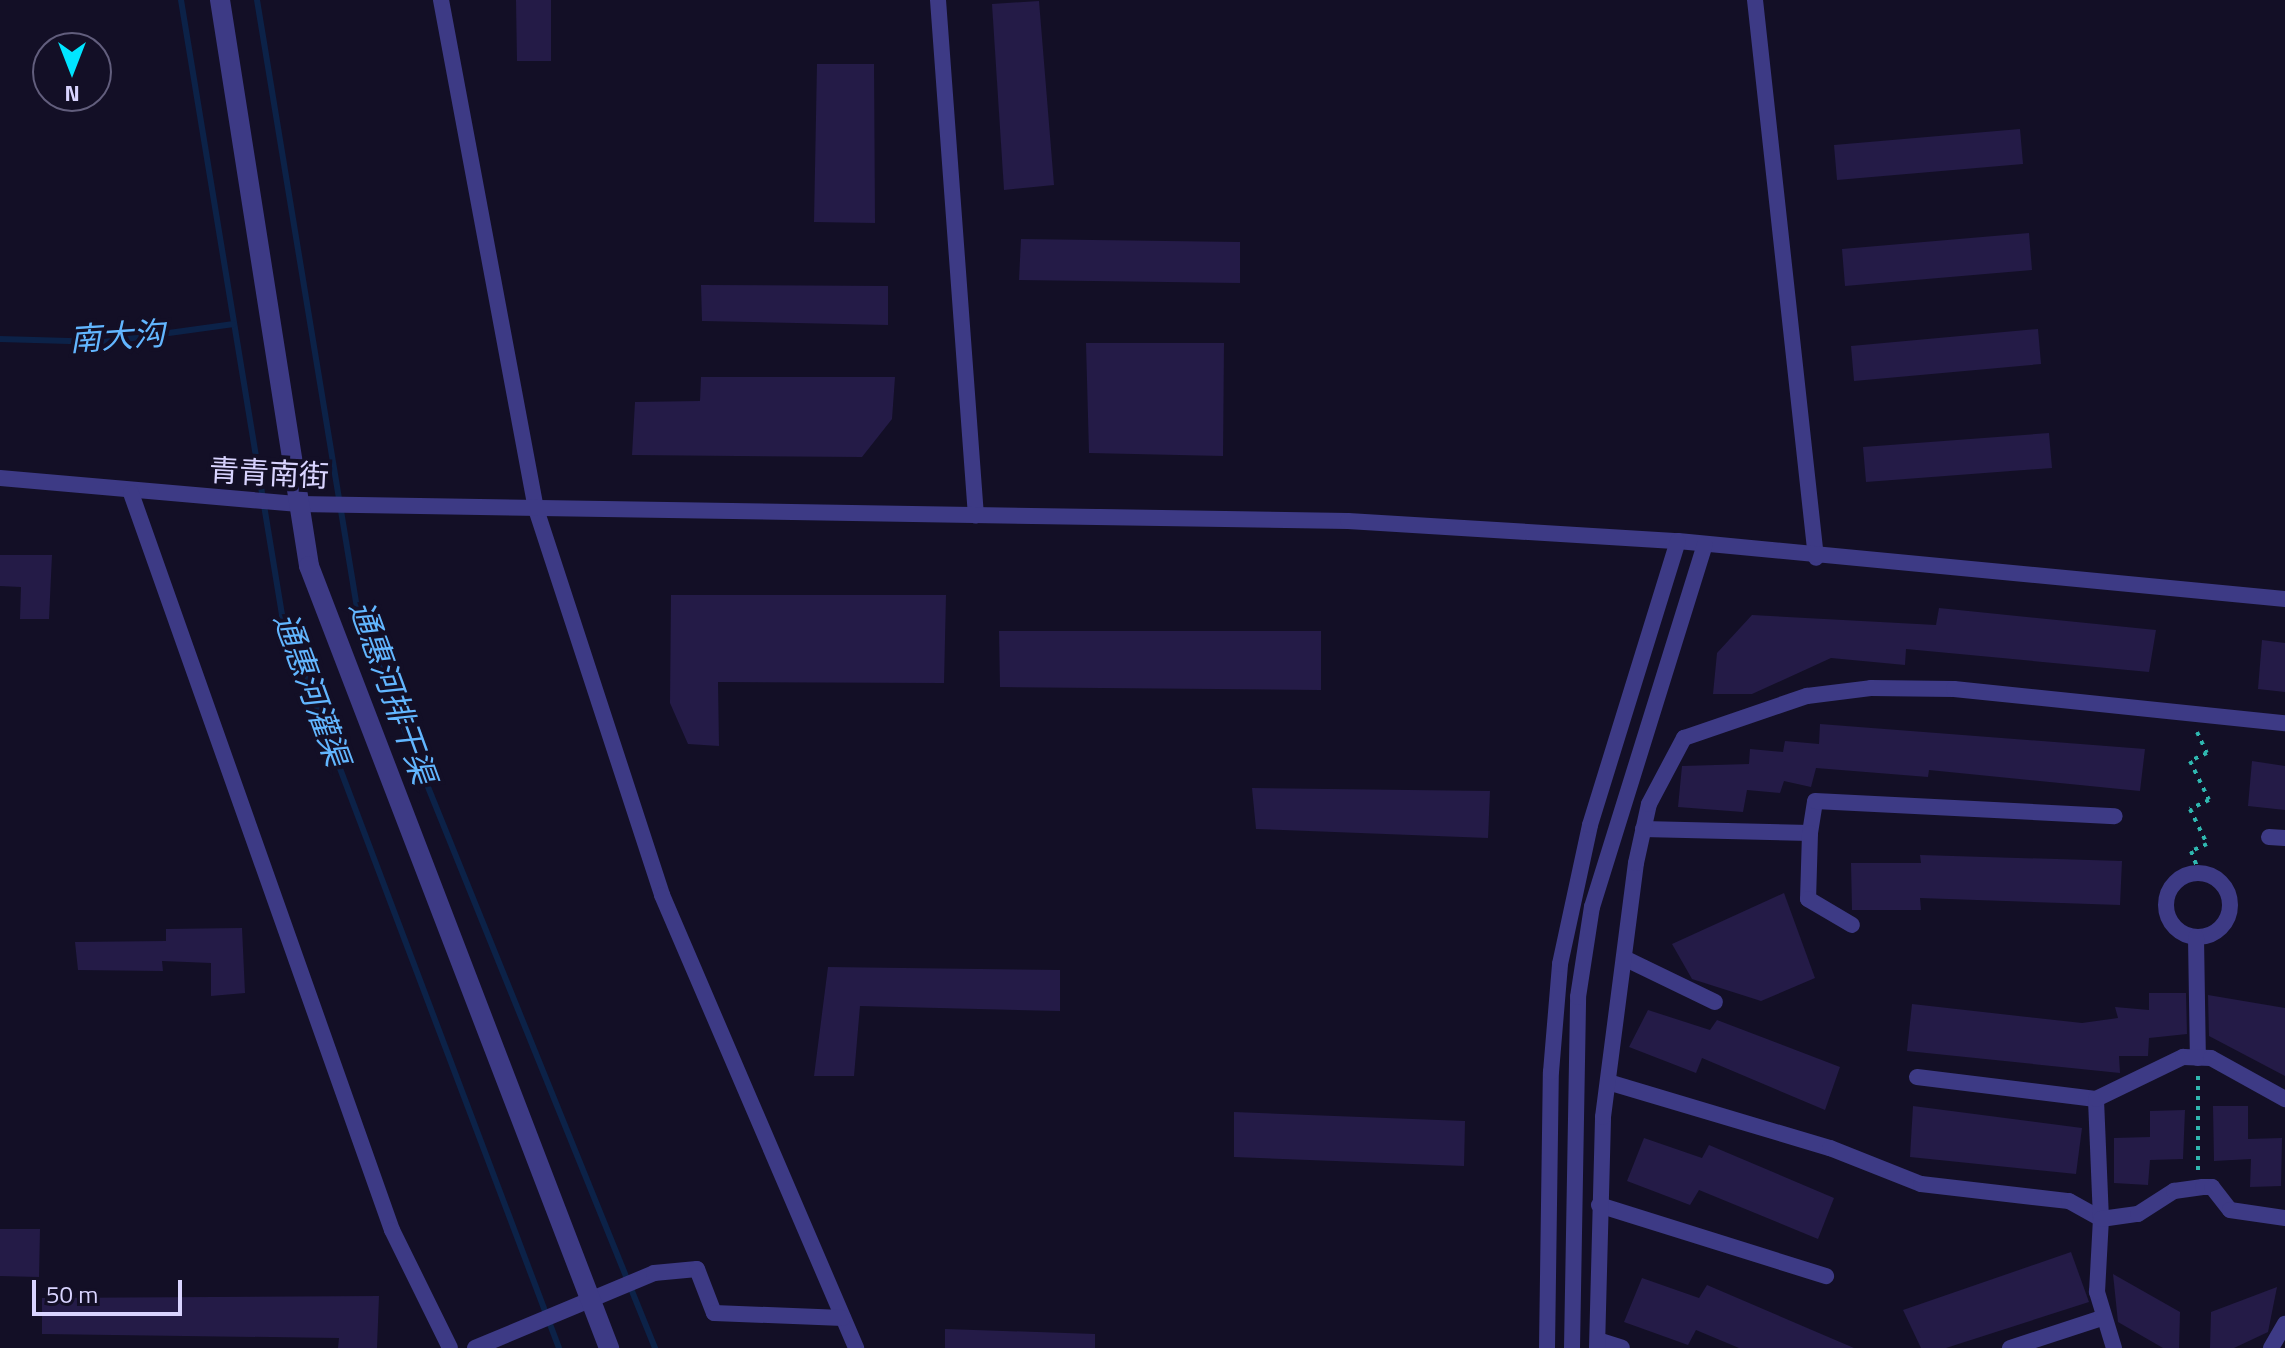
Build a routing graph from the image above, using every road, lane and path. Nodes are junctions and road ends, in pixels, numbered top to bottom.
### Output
1 (220, 0) edge
2 (441, 0) edge
3 (938, 0) edge
4 (1755, 0) edge
5 (0, 478) edge
6 (131, 493) junction
7 (299, 504) junction
8 (536, 509) junction
9 (976, 516) junction
10 (1678, 541) junction
11 (1705, 545) junction
12 (1816, 558) junction
13 (2285, 599) edge
14 (2188, 713) junction
15 (2285, 723) edge
16 (2115, 816) dead end
17 (1643, 829) junction
18 (1810, 833) junction
19 (2200, 874) junction
20 (1852, 925) dead end
21 (2196, 937) junction
22 (1624, 958) junction
23 (1715, 1002) dead end
24 (2198, 1058) junction
25 (1917, 1077) dead end
26 (1608, 1082) junction
27 (2096, 1099) junction
28 (2285, 1099) edge
29 (2197, 1188) junction
30 (1599, 1205) junction
31 (2285, 1218) edge
32 (2101, 1219) junction
33 (1826, 1276) dead end
34 (591, 1299) junction
35 (843, 1318) junction
36 (2102, 1318) junction
37 (2285, 1326) edge
38 (1598, 1344) edge
39 (450, 1348) edge
40 (475, 1348) edge
41 (609, 1348) edge
42 (856, 1348) edge
43 (1547, 1348) edge
44 (1572, 1348) edge
45 (1622, 1348) edge
46 (2010, 1348) edge
47 (2114, 1348) edge
48 (2271, 1348) edge

1 - 7 street
2 - 8 street
3 - 9 street
4 - 12 street
5 - 6 street, 青青南街
6 - 7 street, 青青南街
6 - 39 street
7 - 8 street, 青青南街
7 - 34 street
8 - 9 street, 青青南街
8 - 35 street
9 - 10 street, 青青南街
10 - 11 street, 青青南街
10 - 43 street
11 - 12 street, 青青南街
11 - 44 street
12 - 13 street, 青青南街
14 - 15 street
14 - 17 street
14 - 19 path
16 - 18 street
17 - 18 street
17 - 22 street
18 - 20 street
19 - 21 street
19 - 21 street
21 - 24 street
22 - 23 street
22 - 26 street
24 - 27 street
24 - 28 street
24 - 29 path
25 - 27 street
26 - 30 street
26 - 32 street
27 - 32 street
29 - 31 street
29 - 32 street
30 - 33 street
30 - 38 street
32 - 36 street
34 - 35 street
34 - 40 street
34 - 41 street
35 - 42 street
36 - 46 street
36 - 47 street
37 - 48 street
38 - 45 street

